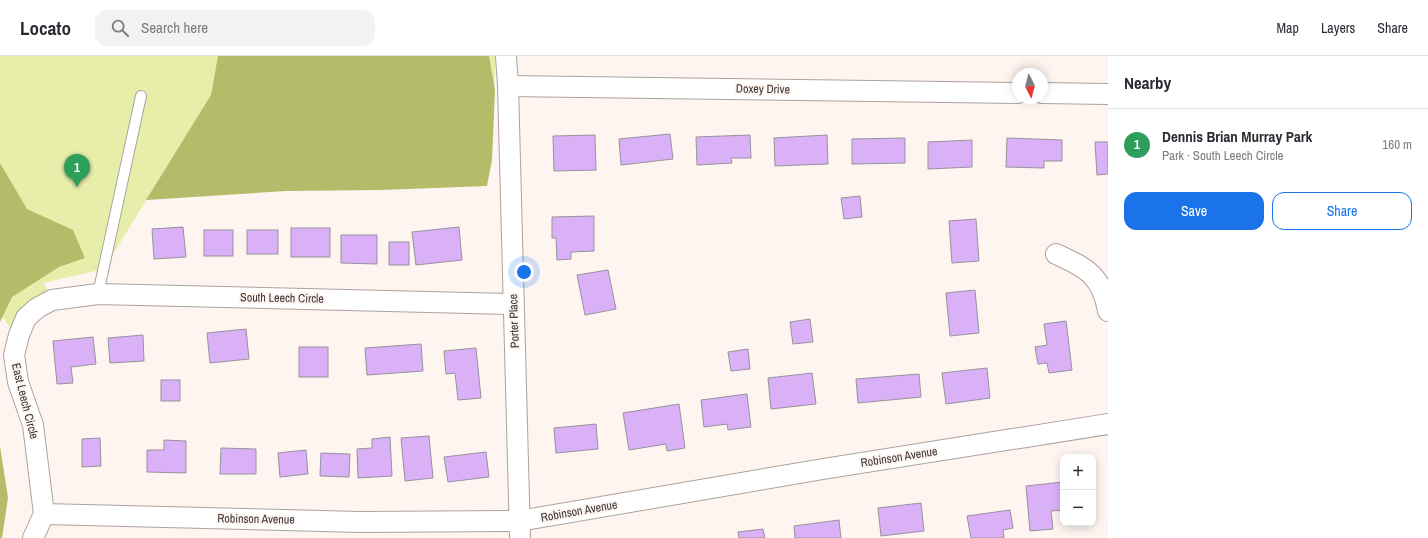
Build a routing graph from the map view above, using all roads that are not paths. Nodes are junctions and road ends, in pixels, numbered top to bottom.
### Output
1 (506, 56) edge
2 (508, 86) junction
3 (1012, 93) edge
4 (1048, 93) edge
5 (1108, 94) edge
6 (141, 96) dead end
7 (1056, 254) dead end
8 (98, 294) junction
9 (52, 300) joint
10 (513, 304) junction
11 (1108, 311) edge
12 (1108, 424) edge
13 (44, 514) junction
14 (520, 529) edge
15 (33, 538) edge

1 - 2 street, Porter Place
2 - 3 street, Doxey Drive
2 - 10 street, Porter Place
4 - 5 street
6 - 8 lane
7 - 11 street
8 - 9 street, South Leech Circle
8 - 10 street, South Leech Circle
9 - 13 street, East Leech Circle
10 - 14 street, Porter Place
12 - 14 street, Robinson Avenue
13 - 14 street, Robinson Avenue
13 - 15 street

